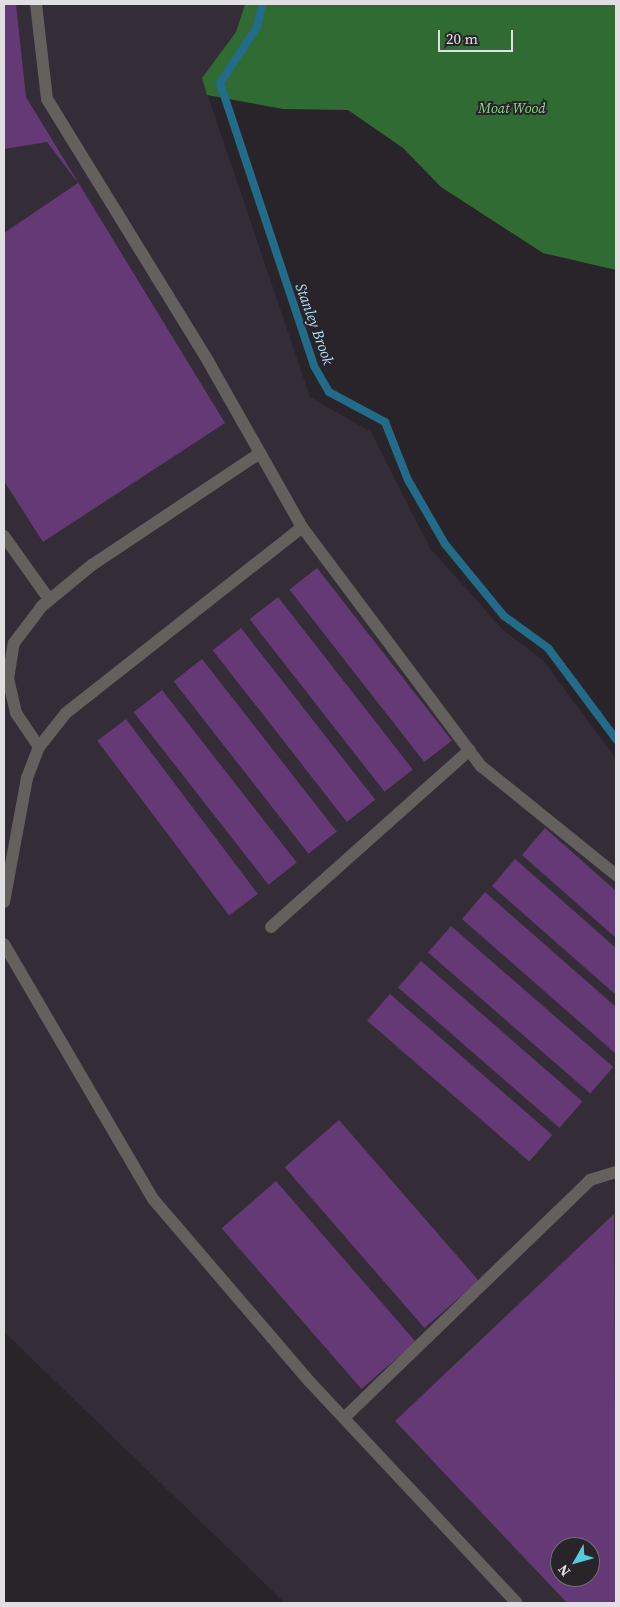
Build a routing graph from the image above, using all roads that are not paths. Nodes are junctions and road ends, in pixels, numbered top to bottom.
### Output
1 (36, 4) edge
2 (260, 453) junction
3 (302, 527) junction
4 (4, 536) edge
5 (4, 556) edge
6 (18, 556) junction
7 (49, 599) junction
8 (39, 747) junction
9 (470, 750) junction
10 (616, 875) edge
11 (4, 902) edge
12 (271, 927) dead end
13 (4, 944) edge
14 (616, 1172) edge
15 (345, 1417) junction
16 (517, 1603) edge

1 - 2 lane
2 - 3 lane
2 - 7 lane
3 - 8 lane
3 - 9 lane
4 - 6 lane
5 - 6 lane
6 - 7 lane
7 - 8 lane
8 - 11 lane
9 - 10 lane
9 - 12 lane
13 - 15 lane
14 - 15 lane
15 - 16 lane

